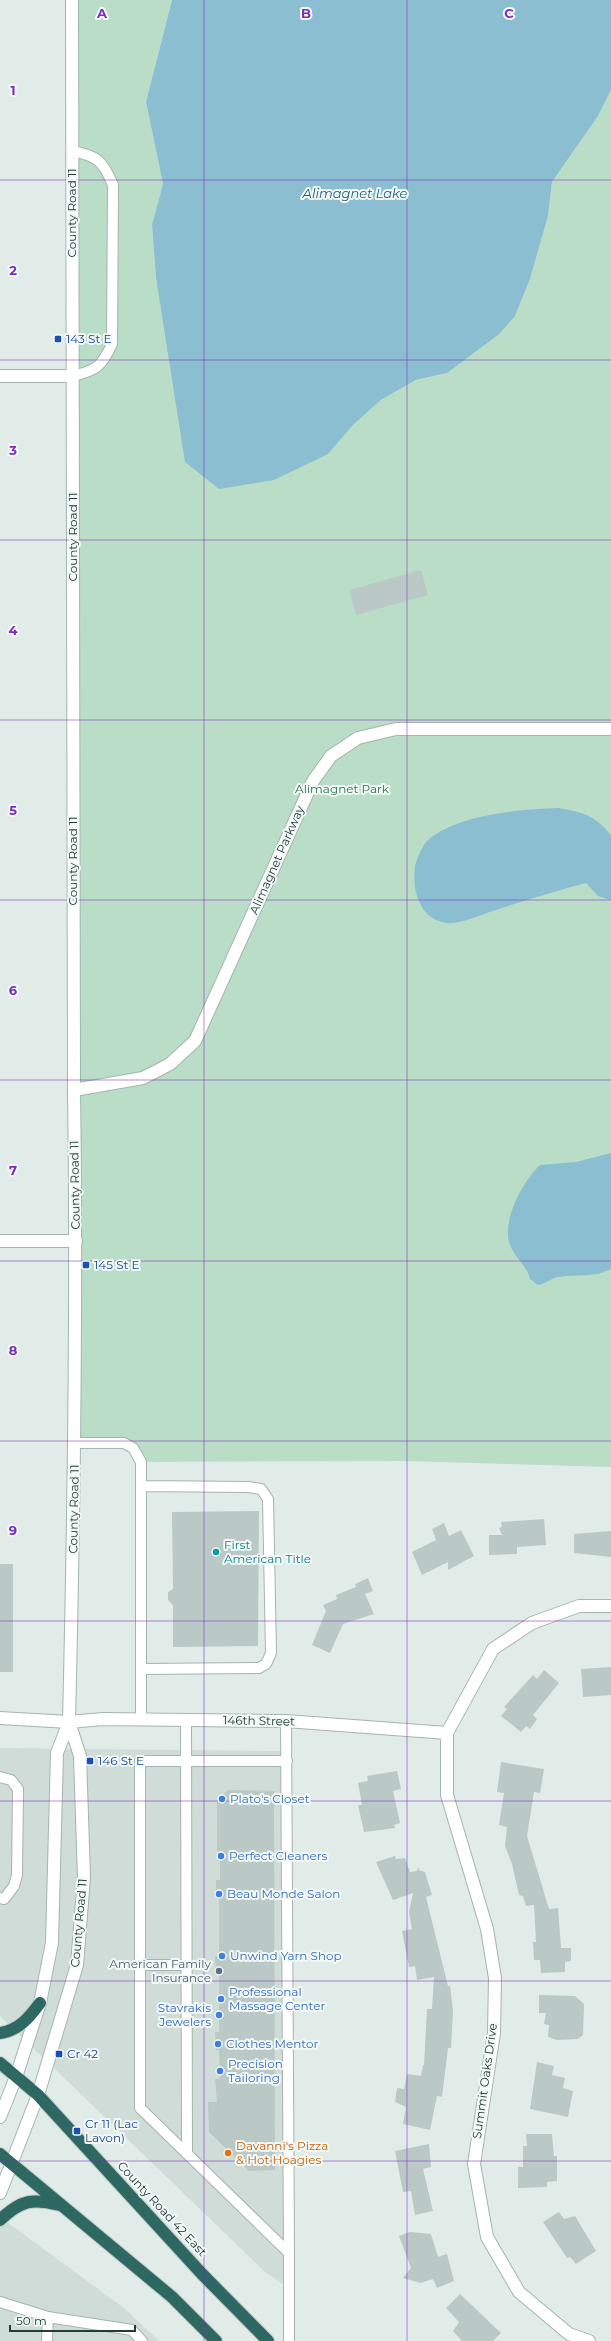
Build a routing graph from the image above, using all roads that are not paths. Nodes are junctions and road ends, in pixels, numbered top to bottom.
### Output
1 (72, 0) edge
2 (72, 151) junction
3 (0, 376) edge
4 (72, 376) junction
5 (611, 729) edge
6 (74, 1090) junction
7 (0, 1241) edge
8 (76, 1241) junction
9 (76, 1443) junction
10 (140, 1486) junction
11 (611, 1606) edge
12 (142, 1669) junction
13 (0, 1718) edge
14 (141, 1719) junction
15 (186, 1720) junction
16 (286, 1721) junction
17 (70, 1722) junction
18 (448, 1733) junction
19 (186, 1761) junction
20 (287, 1761) junction
21 (0, 1777) edge
22 (0, 1898) edge
23 (140, 1965) junction
24 (186, 1965) junction
25 (40, 2003) junction
26 (0, 2033) edge
27 (0, 2063) edge
28 (16, 2077) junction
29 (38, 2095) junction
30 (0, 2116) edge
31 (0, 2154) edge
32 (187, 2154) junction
33 (11, 2162) junction
34 (0, 2193) edge
35 (63, 2206) junction
36 (0, 2220) edge
37 (289, 2253) junction
38 (0, 2302) edge
39 (48, 2317) junction
40 (213, 2340) edge
41 (48, 2341) edge
42 (142, 2341) edge
43 (268, 2341) edge
44 (289, 2341) edge
45 (589, 2341) edge

1 - 2 street, County Road 11
2 - 4 street, County Road 11
2 - 4 lane
3 - 4 street
4 - 6 street, County Road 11
5 - 6 street, Alimagnet Parkway
6 - 8 street, County Road 11
7 - 8 street
8 - 9 street, County Road 11
9 - 10 lane
9 - 17 street, County Road 11
10 - 12 lane
10 - 12 lane
11 - 18 street
12 - 14 lane
13 - 17 street, 146th Street
14 - 15 street, 146th Street
14 - 17 street, 146th Street
15 - 16 street, 146th Street
15 - 19 lane
16 - 18 street, 146th Street
16 - 20 lane
17 - 25 street, County Road 11
17 - 29 street, County Road 11
18 - 45 street, Summit Oaks Drive
19 - 20 lane
19 - 23 lane
19 - 24 lane
20 - 37 lane
21 - 22 lane
23 - 24 lane
23 - 32 lane
24 - 32 lane
25 - 26 highway
25 - 28 street, County Road 11
27 - 28 highway, County Road 42 East
28 - 29 highway, County Road 42 East
28 - 30 street, County Road 11
29 - 33 street, County Road 11
29 - 43 highway, County Road 42 East
31 - 33 highway
32 - 37 lane
33 - 34 street, County Road 11
33 - 35 highway
35 - 36 highway
35 - 40 highway
37 - 44 lane
38 - 39 lane
39 - 41 lane
39 - 42 lane

